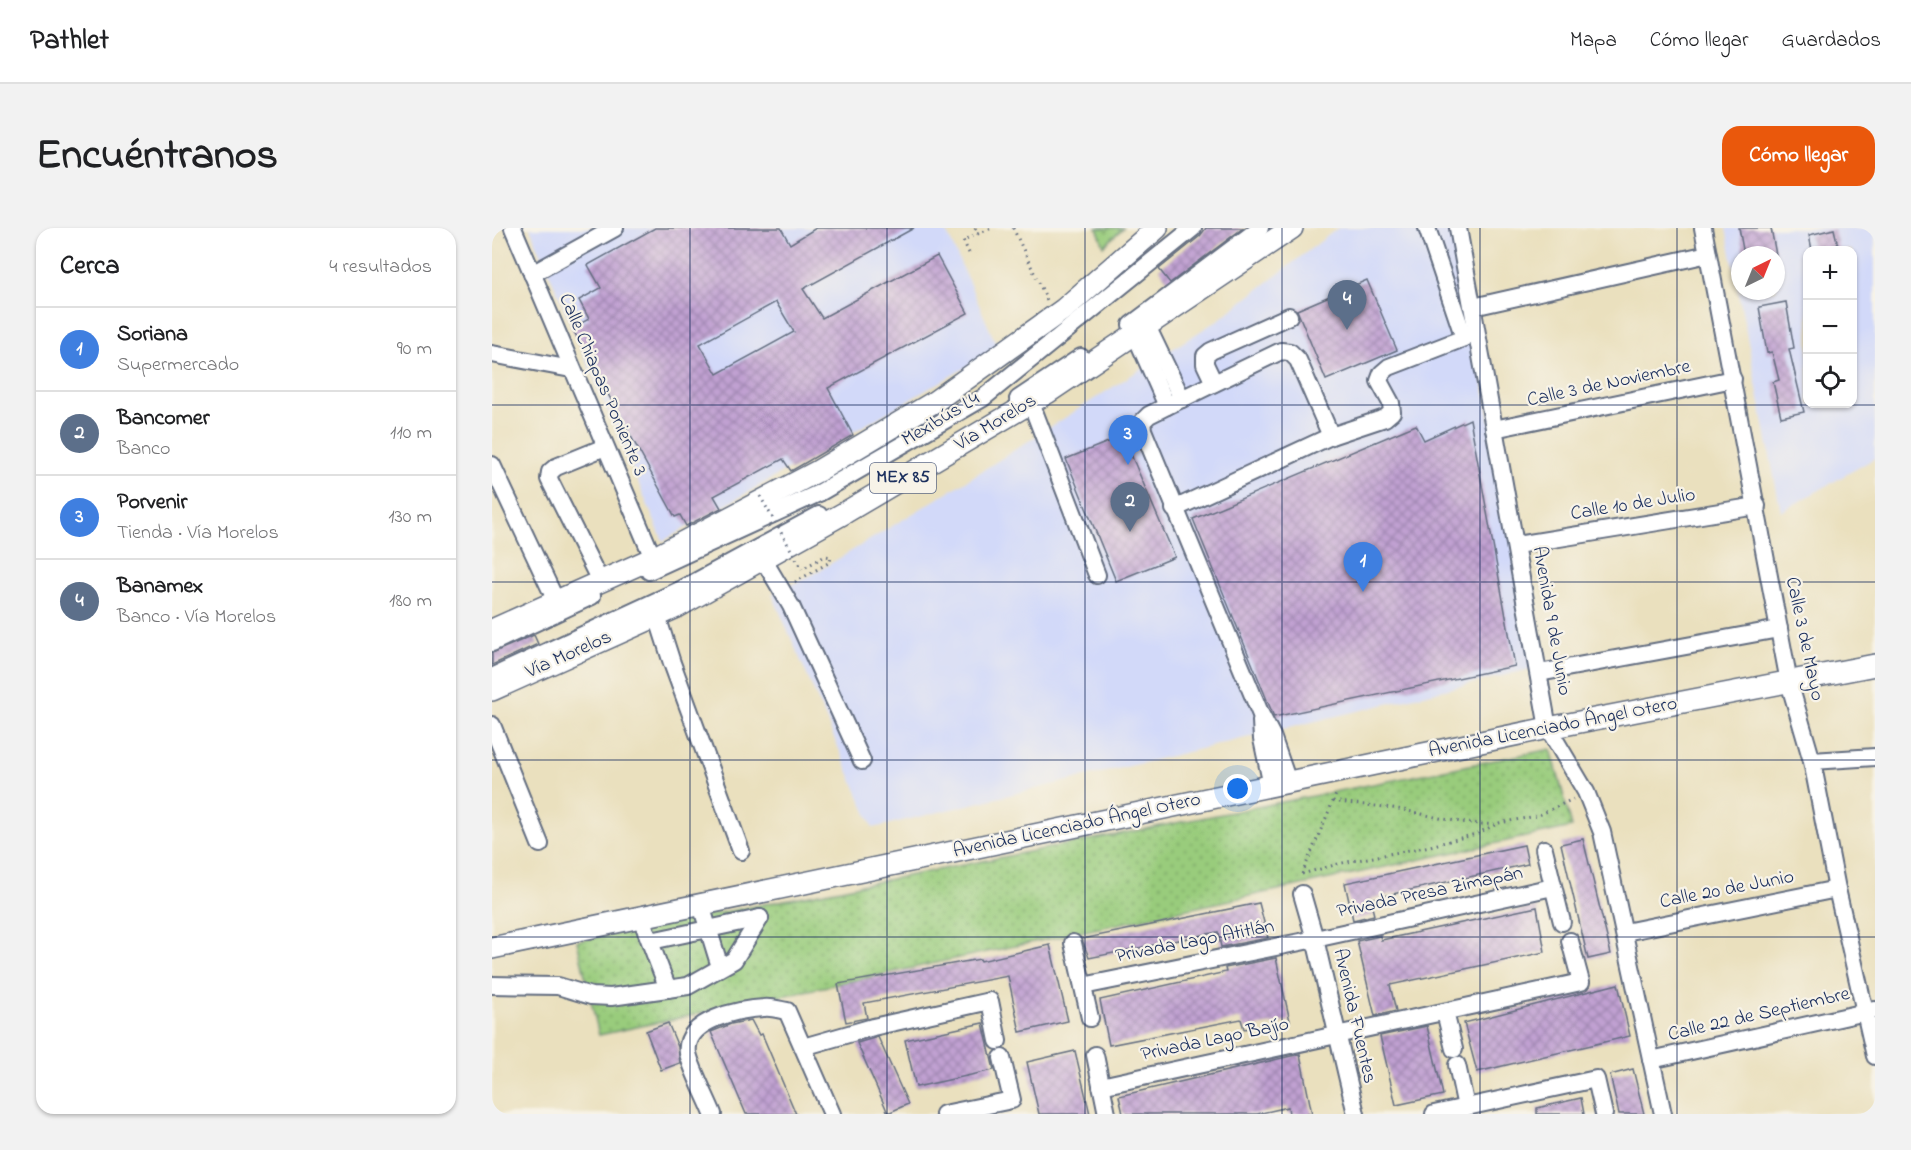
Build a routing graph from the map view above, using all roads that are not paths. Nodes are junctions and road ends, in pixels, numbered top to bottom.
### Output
1 (513, 228) edge
2 (615, 228) edge
3 (1157, 228) edge
4 (1193, 228) edge
5 (1260, 228) edge
6 (1292, 228) edge
7 (1427, 228) edge
8 (1458, 228) edge
9 (1702, 228) edge
10 (1708, 254) junction
11 (532, 274) junction
12 (1473, 307) junction
13 (1289, 316) dead end
14 (1141, 330) junction
15 (492, 354) edge
16 (572, 369) junction
17 (1733, 379) junction
18 (1214, 383) junction
19 (1175, 402) junction
20 (1031, 403) junction
21 (1494, 429) junction
22 (1331, 436) junction
23 (605, 447) junction
24 (492, 465) edge
25 (1757, 506) junction
26 (1174, 509) junction
27 (1516, 545) junction
28 (653, 558) junction
29 (763, 559) junction
30 (1097, 575) dead end
31 (600, 582) junction
32 (556, 601) junction
33 (657, 616) junction
34 (1779, 629) junction
35 (492, 630) edge
36 (492, 643) edge
37 (1875, 665) edge
38 (1539, 673) junction
39 (492, 676) edge
40 (1789, 682) junction
41 (492, 690) edge
42 (492, 725) edge
43 (1548, 728) junction
44 (1875, 757) edge
45 (862, 761) dead end
46 (1812, 761) junction
47 (1280, 784) junction
48 (540, 844) dead end
49 (1544, 849) dead end
50 (741, 851) dead end
51 (1553, 887) junction
52 (1837, 889) junction
53 (1302, 894) road end
54 (701, 905) junction
55 (641, 918) junction
56 (1562, 922) dead end
57 (708, 930) junction
58 (1625, 932) junction
59 (1315, 939) junction
60 (651, 941) junction
61 (1570, 942) dead end
62 (1073, 943) dead end
63 (492, 948) edge
64 (720, 968) junction
65 (492, 985) edge
66 (1083, 986) junction
67 (668, 989) junction
68 (1871, 1011) edge
69 (1445, 1012) junction
70 (1090, 1018) dead end
71 (1337, 1034) junction
72 (998, 1041) dead end
73 (803, 1047) junction
74 (1095, 1055) dead end
75 (1875, 1056) edge
76 (1002, 1058) dead end
77 (1651, 1060) junction
78 (1101, 1086) junction
79 (1466, 1107) junction
80 (713, 1114) edge
81 (832, 1114) edge
82 (944, 1114) edge
83 (1107, 1114) edge
84 (1356, 1114) edge
85 (1434, 1114) edge
86 (1604, 1114) edge
87 (1663, 1114) edge

1 - 11 street, Calle Chiapas Poniente 3
2 - 11 street
3 - 28 main road, MEX 85
4 - 36 street, Mexibús L4
5 - 39 street, Mexibús L4
6 - 14 main road, Vía Morelos / MEX 85
7 - 22 street
8 - 12 street, Avenida 9 de Junio
9 - 10 street, Calle 3 de Mayo
10 - 12 street
10 - 17 street, Calle 3 de Mayo
11 - 16 street, Calle Chiapas Poniente 3
12 - 21 street, Avenida 9 de Junio
13 - 18 street
14 - 19 street
14 - 20 main road, Vía Morelos / MEX 85
15 - 16 street
16 - 23 street, Calle Chiapas Poniente 3
17 - 21 street, Calle 3 de Noviembre
17 - 25 street, Calle 3 de Mayo
18 - 19 street
18 - 22 street
19 - 26 street
20 - 29 main road, Vía Morelos / MEX 85
20 - 30 street
21 - 27 street, Avenida 9 de Junio
22 - 26 street
23 - 28 street, Calle Chiapas Poniente 3
23 - 31 street
24 - 32 street
25 - 27 street, Calle 10 de Julio
25 - 34 street, Calle 3 de Mayo
26 - 47 street
27 - 38 street, Avenida 9 de Junio
28 - 31 main road, MEX 85
29 - 33 main road, Vía Morelos / MEX 85
29 - 45 street
31 - 32 main road, MEX 85
32 - 35 main road, MEX 85
33 - 41 main road, Vía Morelos / MEX 85
33 - 50 street
34 - 38 street
34 - 40 street, Calle 3 de Mayo
37 - 40 main road, Avenida Licenciado Ángel Otero
38 - 43 street, Avenida 9 de Junio
40 - 43 main road, Avenida Licenciado Ángel Otero
40 - 46 street, Calle 3 de Mayo
42 - 48 street
43 - 47 main road, Avenida Licenciado Ángel Otero
43 - 58 street, Avenida 9 de Junio
44 - 46 street
46 - 52 street, Calle 3 de Mayo
47 - 54 main road, Avenida Licenciado Ángel Otero
49 - 51 street, Privada Presa Zimapán
51 - 56 street, Privada Presa Zimapán
51 - 59 street, Privada Presa Zimapán
52 - 58 street, Calle 20 de Junio
52 - 68 street, Calle 3 de Mayo
53 - 59 street, Avenida Fuentes
54 - 55 main road, Avenida Licenciado Ángel Otero
54 - 57 street
55 - 60 street
55 - 63 main road, Avenida Licenciado Ángel Otero
57 - 60 street
57 - 64 street
57 - 64 street
58 - 77 street, Avenida 9 de Junio
59 - 66 street, Privada Lago Atitlán
59 - 71 street, Avenida Fuentes
60 - 67 street
61 - 69 street, Privada Lago Bajío
62 - 66 street
64 - 67 street
65 - 67 street
66 - 70 street
68 - 75 street, Calle 3 de Mayo
68 - 77 street, Calle 22 de Septiembre
69 - 71 street, Privada Lago Bajío
69 - 79 street
71 - 78 street, Privada Lago Bajío
71 - 84 street, Avenida Fuentes
72 - 73 street
73 - 80 street
73 - 81 street
74 - 78 street
76 - 82 street
77 - 87 street, Avenida 9 de Junio
78 - 83 street
79 - 85 street
79 - 86 street

